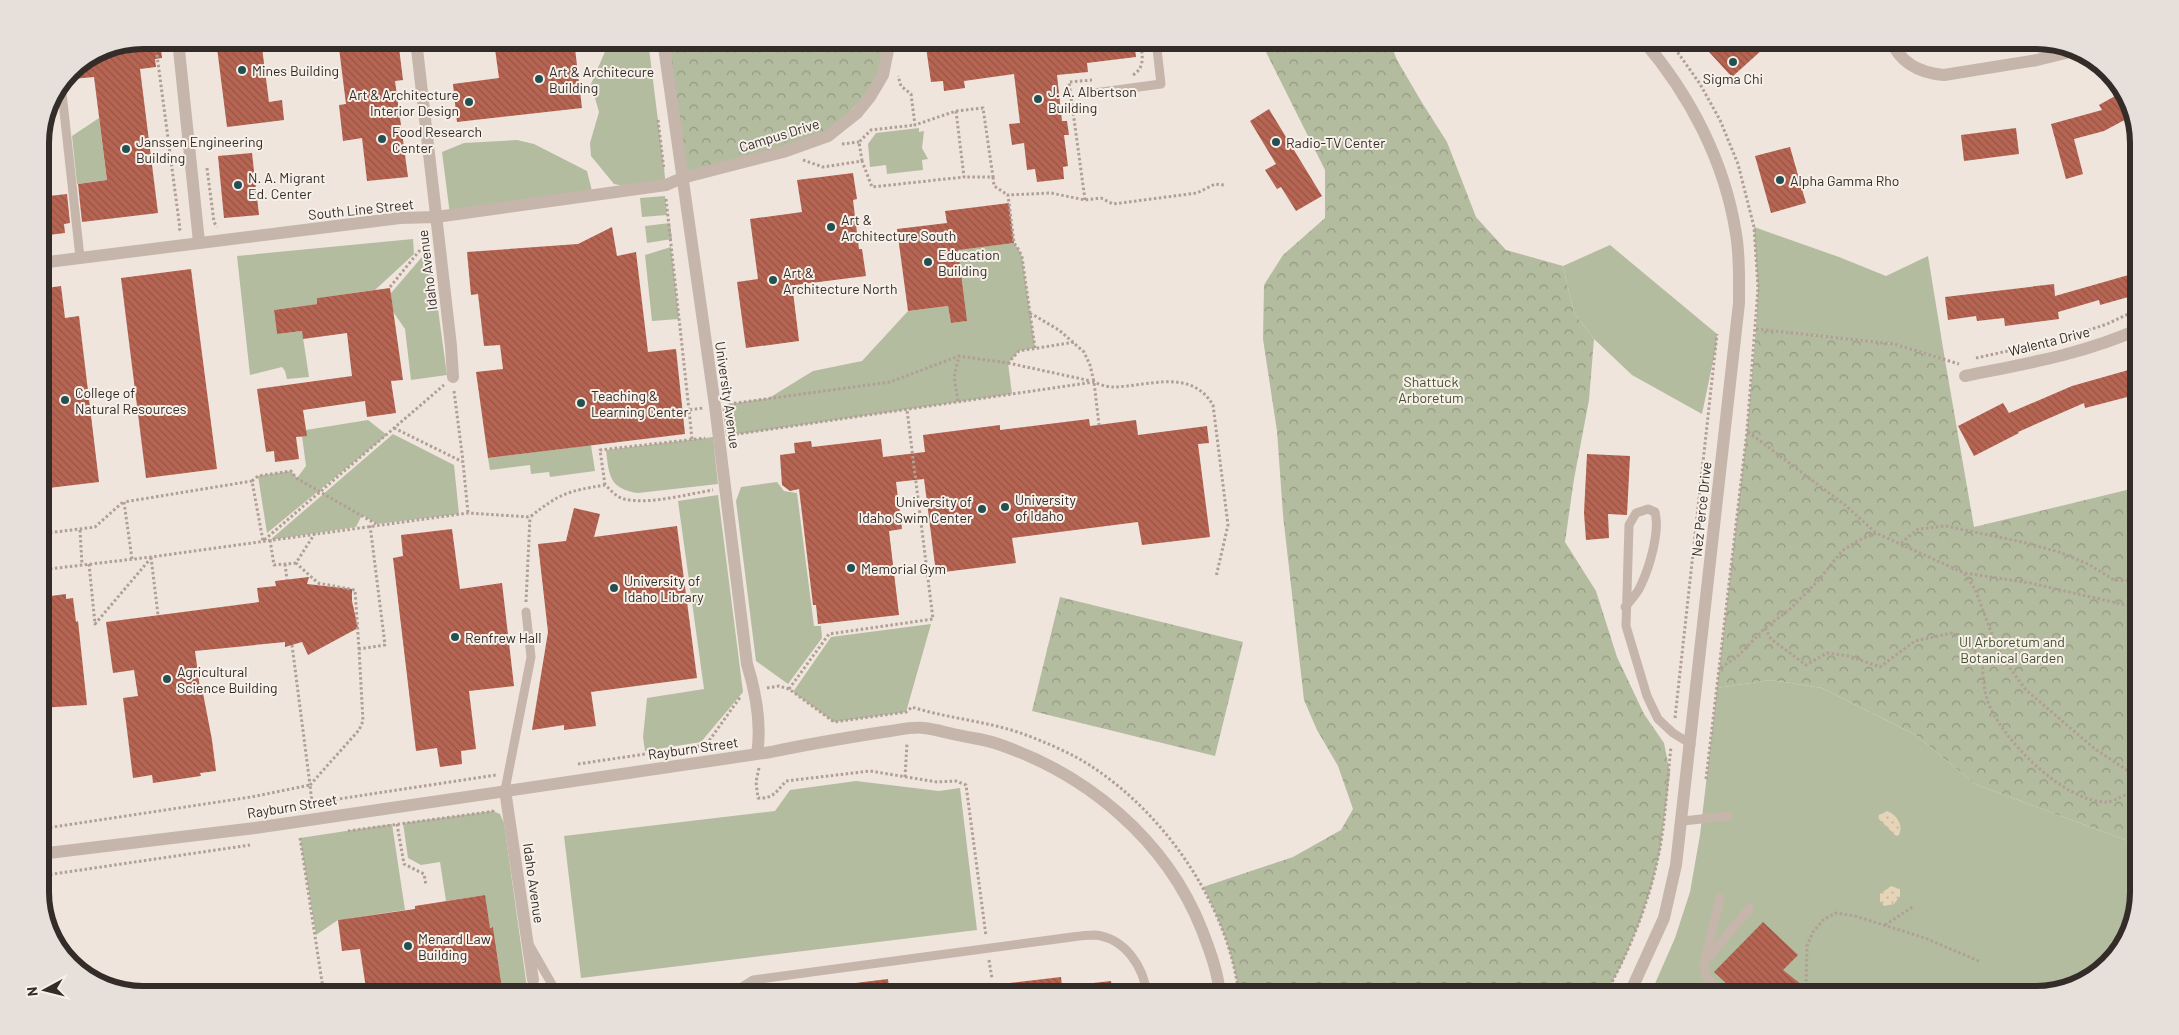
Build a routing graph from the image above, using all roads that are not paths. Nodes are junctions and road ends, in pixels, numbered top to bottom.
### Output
1 (179, 49) edge
2 (416, 49) edge
3 (664, 49) edge
4 (888, 49) edge
5 (1157, 49) edge
6 (1651, 49) edge
7 (1897, 49) edge
8 (2063, 53) edge
9 (1094, 93) dead end
10 (62, 94) edge
11 (682, 178) junction
12 (436, 217) junction
13 (200, 242) junction
14 (80, 257) junction
15 (49, 262) edge
16 (2130, 333) edge
17 (1965, 376) dead end
18 (453, 378) road end
19 (1625, 607) junction
20 (526, 612) road end
21 (1691, 744) junction
22 (757, 754) junction
23 (505, 790) junction
24 (1728, 816) dead end
25 (1683, 821) junction
26 (49, 853) edge
27 (1720, 898) dead end
28 (1750, 908) dead end
29 (528, 943) junction
30 (1704, 964) junction
31 (533, 980) dead end
32 (553, 986) edge
33 (743, 986) edge
34 (1145, 986) edge
35 (1219, 986) edge
36 (1633, 986) edge
37 (1714, 986) edge

1 - 13 street
2 - 12 street, Idaho Avenue
3 - 11 street, University Avenue
4 - 11 street, Campus Drive
5 - 9 lane
6 - 21 street, Nez Perce Drive
7 - 8 street
10 - 14 lane
11 - 12 street, South Line Street
11 - 22 street, University Avenue
12 - 13 street, South Line Street
12 - 18 street, Idaho Avenue
13 - 14 street, South Line Street
14 - 15 street, South Line Street
16 - 17 street, Walenta Drive
19 - 19 lane
19 - 21 lane
20 - 23 lane
21 - 25 street, Nez Perce Drive
22 - 23 street, Rayburn Street
22 - 35 street, Rayburn Street
23 - 26 street, Rayburn Street
23 - 29 street, Idaho Avenue
24 - 25 lane
25 - 36 street, Nez Perce Drive
27 - 30 lane
28 - 30 lane
29 - 31 street, Idaho Avenue
29 - 32 lane
30 - 37 lane
33 - 34 lane

